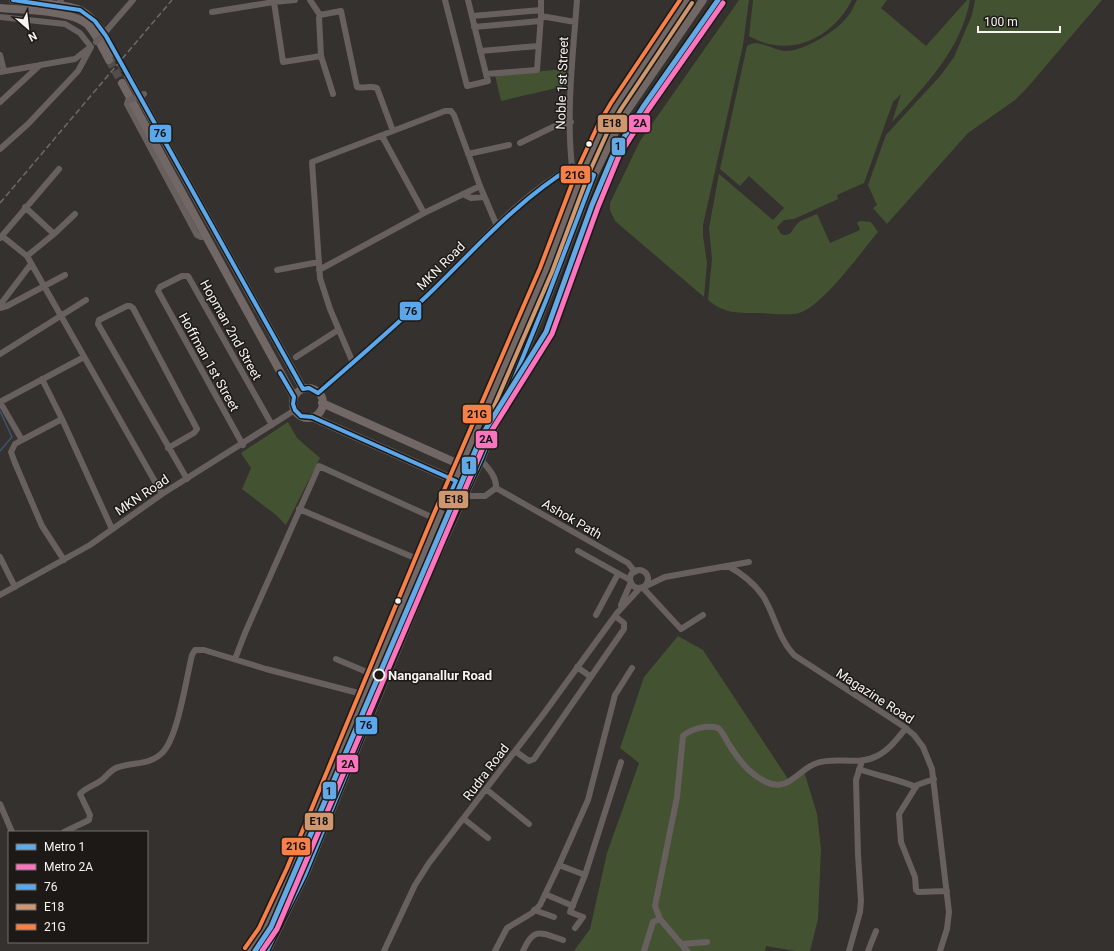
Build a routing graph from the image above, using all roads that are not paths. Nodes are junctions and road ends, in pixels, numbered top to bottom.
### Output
1 (13, 0) edge
2 (295, 0) edge
3 (310, 0) edge
4 (445, 0) edge
5 (468, 0) edge
6 (542, 0) edge
7 (577, 0) edge
8 (687, 0) edge
9 (703, 0) edge
10 (129, 2) edge
11 (274, 2) junction
12 (0, 8) edge
13 (212, 12) dead end
14 (320, 14) junction
15 (472, 16) junction
16 (540, 16) junction
17 (0, 17) edge
18 (576, 22) junction
19 (474, 27) junction
20 (94, 44) junction
21 (538, 46) junction
22 (480, 51) junction
23 (114, 53) tunnel mouth
24 (0, 55) edge
25 (321, 56) junction
26 (109, 60) tunnel mouth
27 (40, 65) junction
28 (2, 72) edge
29 (486, 74) junction
30 (128, 76) tunnel mouth
31 (122, 82) tunnel mouth
32 (144, 93) dead end
33 (333, 94) dead end
34 (0, 102) edge
35 (612, 114) junction
36 (622, 118) junction
37 (571, 122) junction
38 (392, 131) junction
39 (382, 136) junction
40 (520, 143) dead end
41 (509, 145) dead end
42 (0, 149) edge
43 (468, 154) junction
44 (572, 167) junction
45 (59, 169) dead end
46 (582, 171) junction
47 (594, 175) junction
48 (480, 186) junction
49 (463, 194) junction
50 (484, 197) junction
51 (25, 207) junction
52 (424, 213) junction
53 (75, 214) dead end
54 (497, 226) junction
55 (54, 234) junction
56 (218, 234) junction
57 (1, 238) edge
58 (208, 238) junction
59 (27, 256) junction
60 (319, 262) junction
61 (31, 264) junction
62 (277, 270) dead end
63 (319, 270) junction
64 (65, 275) dead end
65 (44, 285) junction
66 (158, 290) joint
67 (86, 300) dead end
68 (0, 305) edge
69 (0, 308) edge
70 (60, 314) junction
71 (338, 330) junction
72 (0, 354) edge
73 (84, 357) junction
74 (296, 357) dead end
75 (353, 363) junction
76 (42, 380) junction
77 (304, 389) junction
78 (318, 393) junction
79 (294, 397) junction
80 (0, 402) edge
81 (322, 402) junction
82 (295, 410) junction
83 (312, 417) junction
84 (62, 419) junction
85 (272, 425) junction
86 (22, 440) junction
87 (243, 445) junction
88 (168, 448) junction
89 (481, 460) junction
90 (463, 466) junction
91 (186, 479) junction
92 (456, 481) junction
93 (496, 488) junction
94 (162, 494) junction
95 (466, 496) junction
96 (299, 509) junction
97 (438, 520) junction
98 (112, 529) junction
99 (578, 551) dead end
100 (0, 557) edge
101 (64, 560) junction
102 (422, 561) junction
103 (749, 562) dead end
104 (728, 566) junction
105 (635, 572) junction
106 (618, 574) junction
107 (647, 574) junction
108 (665, 577) junction
109 (630, 581) junction
110 (15, 587) junction
111 (643, 587) junction
112 (0, 595) edge
113 (616, 614) junction
114 (596, 615) dead end
115 (703, 615) dead end
116 (235, 659) junction
117 (336, 659) dead end
118 (577, 667) junction
119 (632, 668) dead end
120 (374, 675) junction
121 (591, 677) junction
122 (366, 695) junction
123 (906, 728) junction
124 (515, 751) junction
125 (862, 761) junction
126 (621, 762) dead end
127 (859, 769) junction
128 (934, 778) junction
129 (916, 787) junction
130 (486, 789) junction
131 (0, 804) edge
132 (464, 819) junction
133 (529, 824) dead end
134 (12, 831) edge
135 (66, 831) edge
136 (488, 838) dead end
137 (560, 865) junction
138 (585, 875) junction
139 (283, 891) junction
140 (946, 891) junction
141 (545, 894) junction
142 (295, 896) junction
143 (573, 906) junction
144 (534, 910) junction
145 (554, 917) dead end
146 (660, 920) junction
147 (575, 928) dead end
148 (876, 931) dead end
149 (563, 940) dead end
150 (707, 942) dead end
151 (682, 944) junction
152 (250, 951) edge
153 (267, 951) edge
154 (384, 951) edge
155 (495, 951) edge
156 (523, 951) edge
157 (644, 951) edge
158 (688, 951) edge
159 (849, 951) edge
160 (868, 951) edge
161 (940, 951) edge

1 - 23 main road
2 - 11 street
3 - 14 street
4 - 29 street
5 - 15 street
6 - 16 street
7 - 18 street, Noble 1st Street
8 - 35 main road
9 - 36 main road
10 - 20 street, bridge
11 - 13 street
11 - 25 street
12 - 26 main road
14 - 25 street
14 - 38 street
15 - 16 street
15 - 19 street
16 - 18 street
16 - 19 street
16 - 21 street
17 - 20 street
18 - 37 street, Noble 1st Street
19 - 22 street
20 - 27 street
20 - 42 street
21 - 22 street
21 - 29 street
22 - 29 street
24 - 28 street
25 - 33 street
27 - 28 street
27 - 34 street
30 - 56 main road
31 - 58 main road
32 - 58 street, bridge
35 - 36 main road
35 - 46 main road
36 - 47 main road
37 - 40 street
37 - 44 street, Noble 1st Street
38 - 39 street
38 - 43 street
39 - 52 street
39 - 60 street
41 - 43 street
43 - 48 street
44 - 46 street
44 - 54 street, MKN Road
45 - 51 street
46 - 47 main road
46 - 90 main road
47 - 89 main road
48 - 49 street
48 - 50 street
49 - 50 street
49 - 52 street
50 - 54 street
51 - 55 street
51 - 57 street
52 - 63 street
53 - 55 street
54 - 75 street, MKN Road
55 - 59 street
56 - 58 main road
56 - 77 main road
57 - 59 street
58 - 79 main road
59 - 61 street
60 - 62 street
60 - 63 street
61 - 65 street
61 - 68 street
63 - 71 street
64 - 65 street
65 - 69 street
65 - 70 street
66 - 85 street, Hopman 2nd Street
66 - 87 street, Hoffman 1st Street
67 - 70 street
70 - 72 street
70 - 73 street
71 - 74 street
71 - 75 street
73 - 76 street
73 - 94 street
75 - 78 street, MKN Road
76 - 80 street
76 - 84 street
77 - 78 main road
77 - 79 main road
78 - 81 main road
79 - 82 main road
80 - 86 street
81 - 83 main road
81 - 90 main road
82 - 83 main road
82 - 85 street, MKN Road
83 - 92 main road
84 - 86 street
84 - 98 street
85 - 87 street, MKN Road
86 - 101 street
87 - 91 street, MKN Road
88 - 88 street
88 - 91 street
89 - 93 street
89 - 95 main road
90 - 92 main road
91 - 94 street, MKN Road
92 - 97 main road
93 - 95 street
93 - 105 street, Ashok Path
94 - 98 street, MKN Road
95 - 142 main road
96 - 97 street
96 - 102 street
96 - 116 street
97 - 102 main road
98 - 101 street, MKN Road
99 - 106 street
100 - 110 street
101 - 110 street, MKN Road
102 - 120 main road
103 - 104 street
104 - 108 street
104 - 123 street, Magazine Road
105 - 107 street
105 - 109 street
106 - 109 street
106 - 114 street
107 - 108 street
107 - 111 street
108 - 111 street
109 - 111 street
109 - 113 street, Rudra Road
110 - 112 street, MKN Road
111 - 113 street, Rudra Road
111 - 115 street
113 - 118 street, Rudra Road
113 - 121 street
116 - 122 street
116 - 135 street
117 - 120 street
118 - 121 street
118 - 124 street, Rudra Road
119 - 137 street
120 - 122 main road
121 - 124 street
122 - 139 main road
123 - 125 street
123 - 128 street, Magazine Road
124 - 130 street, Rudra Road
125 - 127 street
125 - 146 street
126 - 138 street
127 - 129 street
127 - 159 street
128 - 129 street
128 - 140 street, Magazine Road
129 - 140 street
130 - 132 street, Rudra Road
130 - 133 street
131 - 134 street
132 - 136 street
132 - 154 street, Rudra Road
137 - 138 street
137 - 141 street
138 - 143 street
139 - 142 main road
139 - 152 main road
140 - 161 street, Magazine Road
141 - 143 street
141 - 144 street
142 - 153 main road
143 - 147 street
144 - 145 street
144 - 155 street
146 - 151 street
146 - 157 street
148 - 160 street
149 - 156 street
150 - 151 street
151 - 158 street

